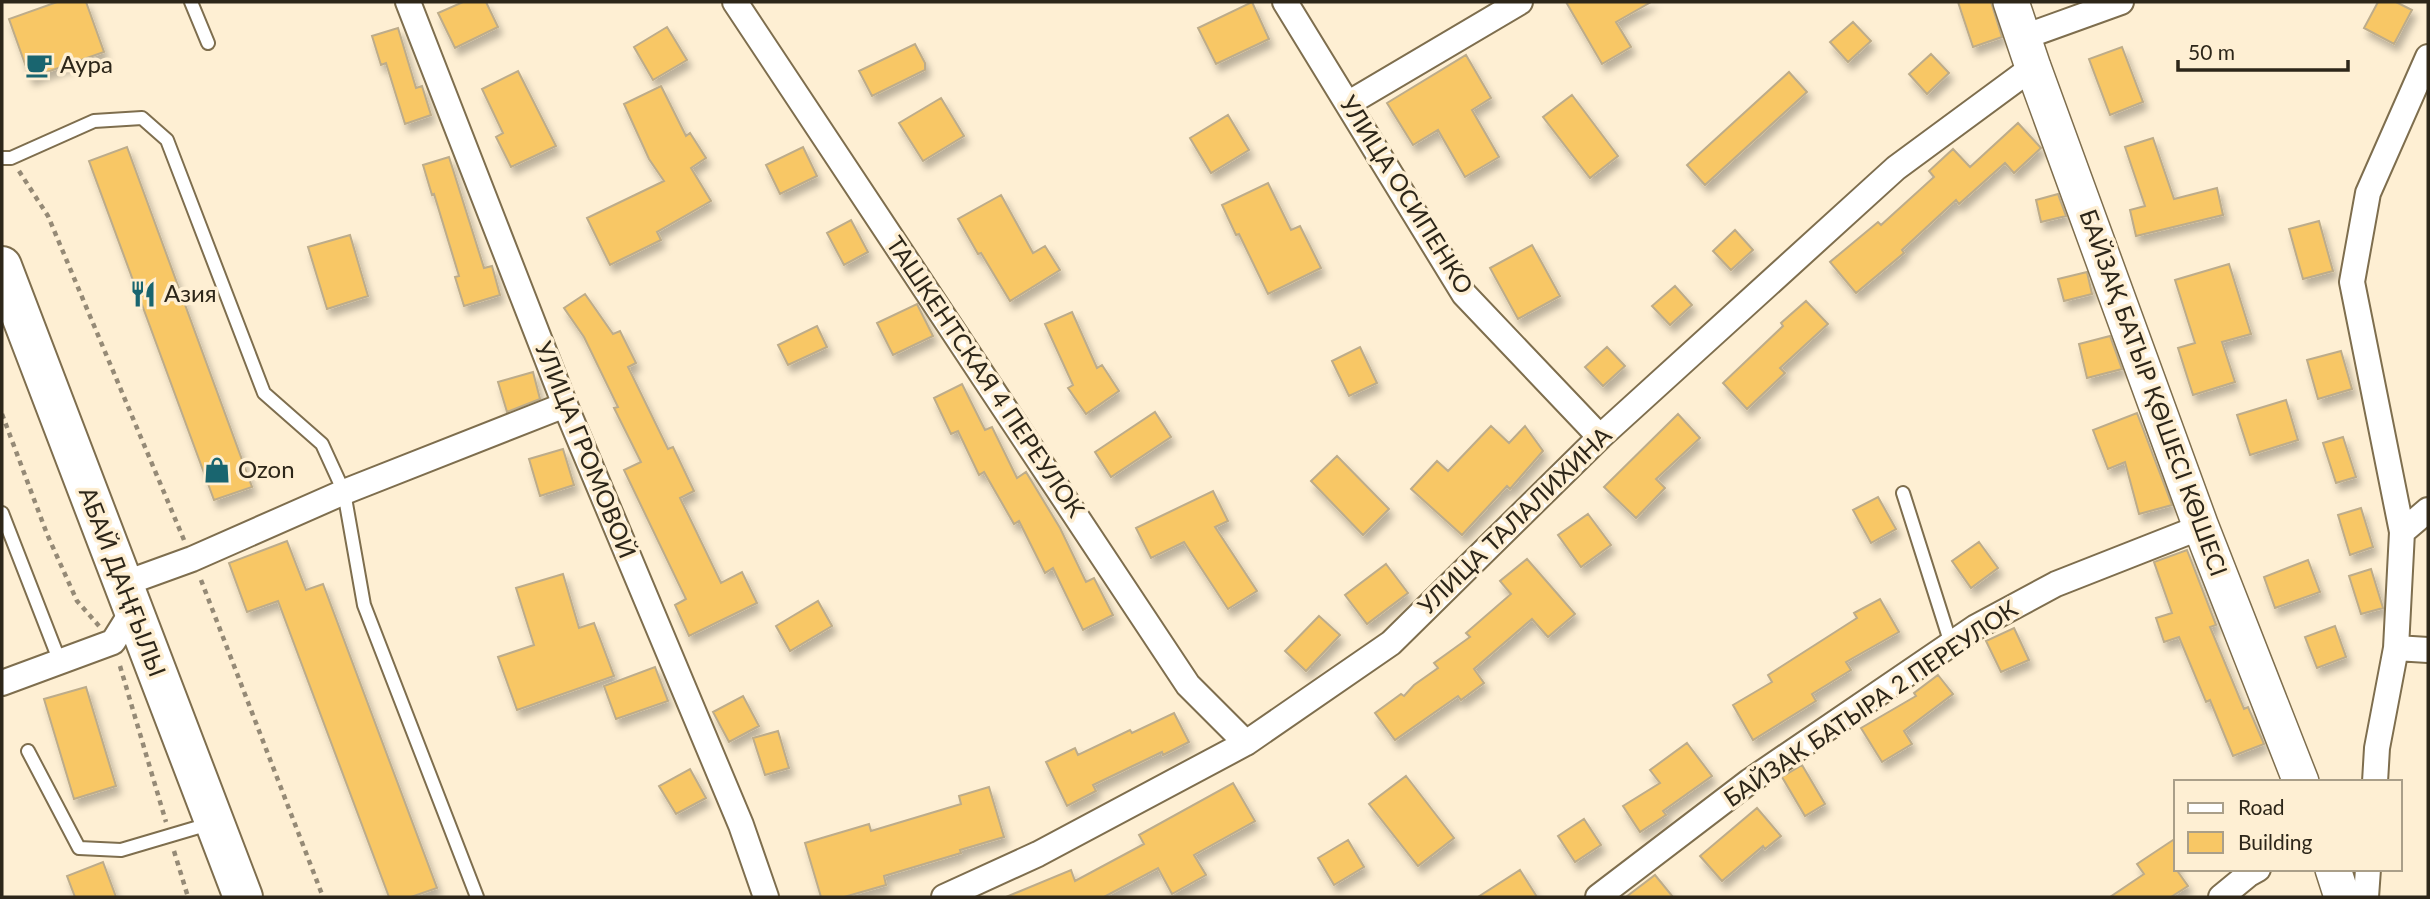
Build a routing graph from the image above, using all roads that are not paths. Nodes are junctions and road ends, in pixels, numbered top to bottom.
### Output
1 (191, 2) edge
2 (408, 2) edge
3 (735, 2) edge
4 (1286, 2) edge
5 (1520, 2) edge
6 (2011, 2) edge
7 (2121, 2) edge
8 (208, 43) dead end
9 (2028, 52) junction
10 (2428, 57) edge
11 (1349, 103) junction
12 (6, 158) edge
13 (2, 266) edge
14 (565, 405) junction
15 (1600, 436) junction
16 (344, 492) junction
17 (1903, 493) dead end
18 (2428, 510) edge
19 (2, 513) edge
20 (2201, 527) junction
21 (2402, 532) junction
22 (128, 597) junction
23 (1951, 644) junction
24 (2396, 648) junction
25 (2428, 650) edge
26 (60, 662) junction
27 (2, 682) edge
28 (1246, 743) junction
29 (28, 751) dead end
30 (2300, 780) edge
31 (2375, 780) edge
32 (214, 822) junction
33 (2254, 871) edge
34 (2334, 871) edge
35 (2368, 871) edge
36 (243, 897) edge
37 (477, 897) edge
38 (766, 897) edge
39 (944, 897) edge
40 (1598, 897) edge
41 (2221, 897) edge
42 (2342, 897) edge
43 (2366, 897) edge

1 - 8 lane
2 - 14 street, УЛИЦА ГРОМОВОЙ
3 - 28 street, ТАШКЕНТСКАЯ 4 ПЕРЕУЛОК
4 - 11 street, УЛИЦА ОСИПЕНКО
5 - 11 street
6 - 9 main road, БАЙЗАҚ БАТЫР ҚӨШЕСІ КӨШЕСІ
7 - 9 street, УЛИЦА ТАЛАЛИХИНА
9 - 15 street, УЛИЦА ТАЛАЛИХИНА
9 - 20 main road, БАЙЗАҚ БАТЫР ҚӨШЕСІ КӨШЕСІ
10 - 21 street
11 - 15 street, УЛИЦА ОСИПЕНКО
12 - 16 lane
13 - 22 main road, АБАЙ ДАҢҒЫЛЫ
14 - 16 street
14 - 38 street, УЛИЦА ГРОМОВОЙ
15 - 28 street, УЛИЦА ТАЛАЛИХИНА
16 - 22 street
16 - 37 lane
17 - 23 lane
18 - 21 street
19 - 26 lane
20 - 23 street, БАЙЗАК БАТЫРА 2 ПЕРЕУЛОК
20 - 30 main road, БАЙЗАҚ БАТЫР ҚӨШЕСІ КӨШЕСІ
21 - 24 street
22 - 26 street
22 - 32 main road, АБАЙ ДАҢҒЫЛЫ
23 - 40 street, БАЙЗАК БАТЫРА 2 ПЕРЕУЛОК
24 - 25 street
24 - 31 street
26 - 27 street
28 - 39 street, УЛИЦА ТАЛАЛИХИНА
29 - 32 lane
32 - 36 main road, АБАЙ ДАҢҒЫЛЫ
33 - 41 street
34 - 42 main road
35 - 43 street

